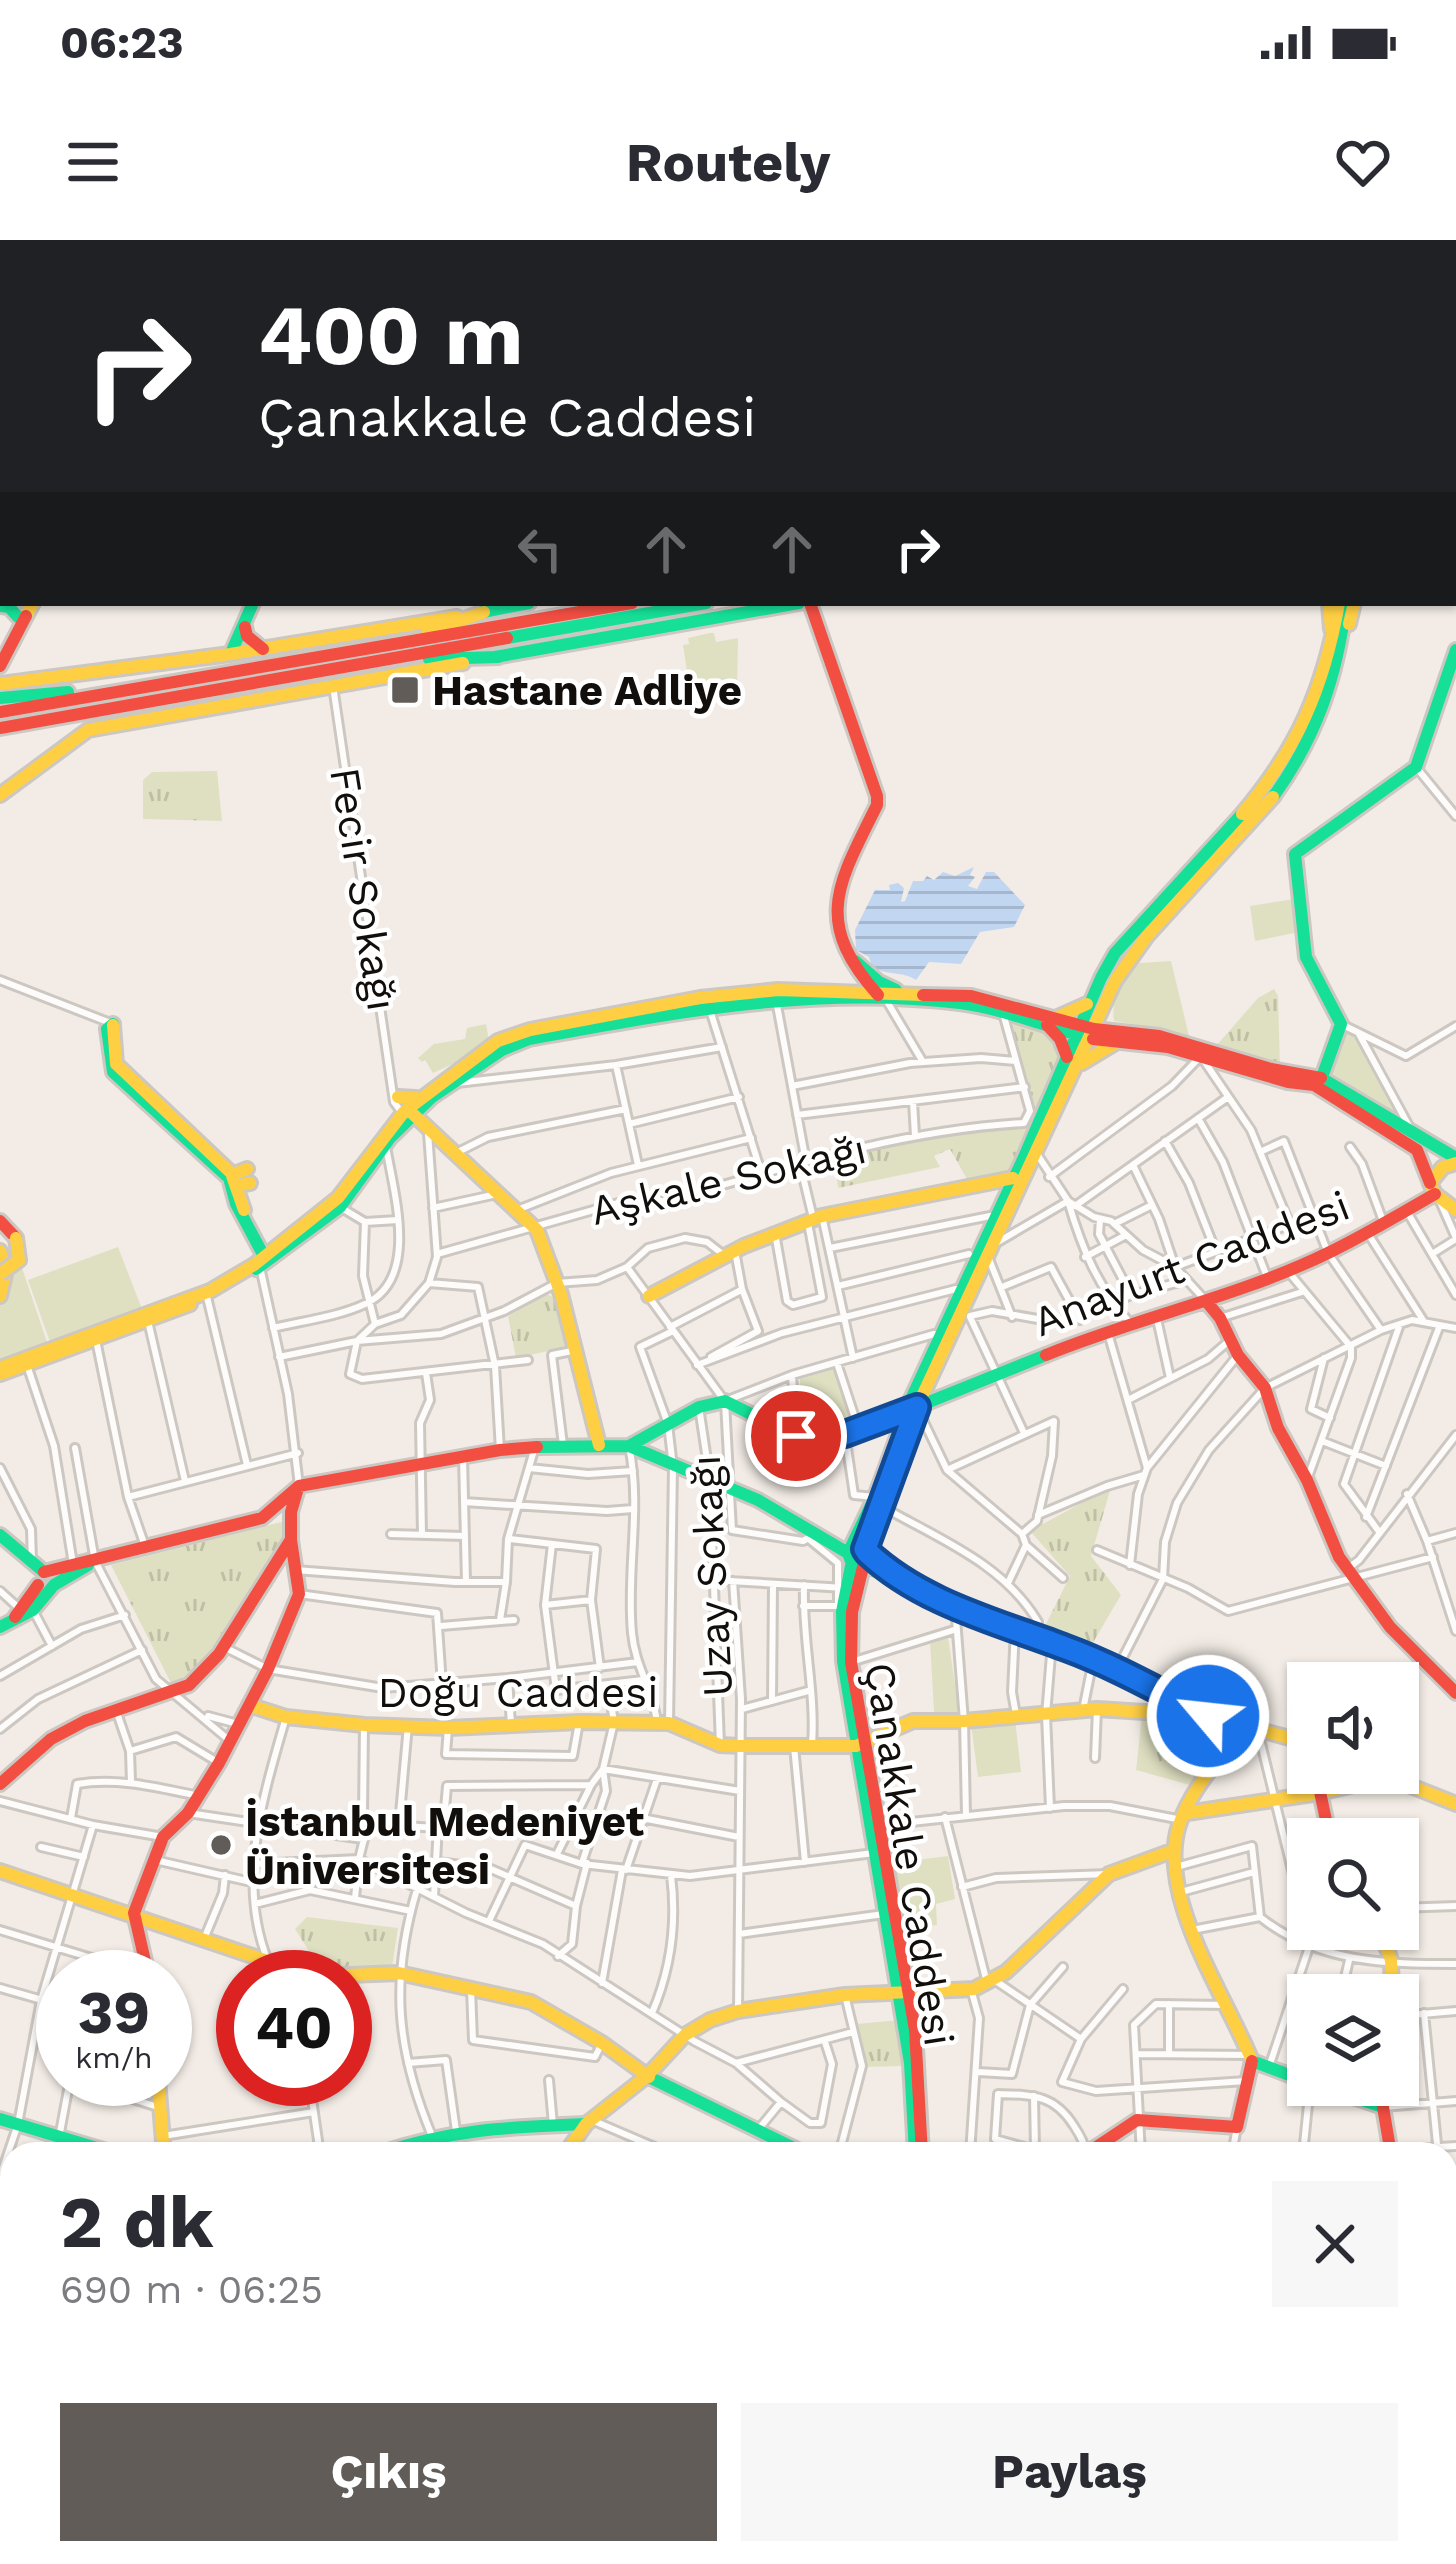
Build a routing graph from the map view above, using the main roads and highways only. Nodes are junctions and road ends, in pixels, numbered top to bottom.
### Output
1 (251, 606) edge
2 (615, 606) edge
3 (689, 606) edge
4 (782, 606) edge
5 (811, 606) edge
6 (1329, 606) edge
7 (1345, 606) edge
8 (1346, 606) edge
9 (23, 608) edge
10 (482, 608) edge
11 (244, 626) junction
12 (372, 648) junction
13 (263, 650) junction
14 (1456, 650) edge
15 (230, 655) junction
16 (500, 657) junction
17 (1, 660) edge
18 (386, 661) junction
19 (1328, 666) junction
20 (25, 682) junction
21 (0, 683) edge
22 (129, 688) junction
23 (0, 698) edge
24 (0, 712) edge
25 (0, 728) edge
26 (0, 795) edge
27 (843, 946) junction
28 (860, 975) junction
29 (903, 993) junction
30 (853, 994) junction
31 (880, 996) junction
32 (1098, 1002) junction
33 (1051, 1020) junction
34 (1086, 1032) junction
35 (1117, 1038) junction
36 (1069, 1064) junction
37 (1320, 1083) junction
38 (404, 1108) junction
39 (450, 1150) junction
40 (1456, 1161) edge
41 (1014, 1178) junction
42 (1435, 1192) junction
43 (1456, 1210) edge
44 (0, 1221) edge
45 (0, 1250) edge
46 (266, 1260) junction
47 (0, 1274) edge
48 (0, 1296) edge
49 (649, 1296) road end
50 (1206, 1301) junction
51 (147, 1318) junction
52 (95, 1337) junction
53 (0, 1371) edge
54 (969, 1386) junction
55 (929, 1396) junction
56 (915, 1414) junction
57 (599, 1444) junction
58 (629, 1446) junction
59 (299, 1486) junction
60 (0, 1535) edge
61 (291, 1540) junction
62 (858, 1557) junction
63 (94, 1562) junction
64 (41, 1576) junction
65 (5, 1625) edge
66 (1456, 1694) edge
67 (1184, 1704) junction
68 (249, 1706) junction
69 (1169, 1713) junction
70 (1208, 1716) junction
71 (1251, 1726) junction
72 (1287, 1737) edge
73 (860, 1745) junction
74 (0, 1784) edge
75 (1419, 1789) edge
76 (1312, 1794) edge
77 (1456, 1804) edge
78 (1184, 1817) junction
79 (1172, 1850) junction
80 (0, 1871) edge
81 (134, 1913) junction
82 (140, 1950) edge
83 (236, 1950) edge
84 (372, 1974) edge
85 (903, 1993) junction
86 (1251, 2058) junction
87 (1287, 2074) edge
88 (647, 2076) junction
89 (161, 2106) edge
90 (1380, 2106) edge
91 (1383, 2107) joint
92 (0, 2119) edge
93 (590, 2123) junction
94 (74, 2142) edge
95 (163, 2142) edge
96 (414, 2142) edge
97 (575, 2142) edge
98 (780, 2142) edge
99 (917, 2142) edge
100 (1103, 2142) edge
101 (1389, 2142) edge

1 - 11 main road
2 - 12 main road
3 - 18 main road
4 - 16 main road
5 - 27 main road
6 - 19 main road
7 - 19 main road
8 - 32 main road
9 - 17 main road
10 - 12 main road
10 - 13 main road
11 - 13 main road
11 - 15 main road
12 - 22 main road
13 - 15 main road
14 - 37 main road
15 - 20 main road
16 - 18 main road
16 - 26 main road
17 - 20 main road
18 - 25 main road
19 - 32 main road
20 - 21 main road
22 - 23 main road
22 - 24 main road
27 - 28 main road
27 - 29 main road
28 - 30 main road
28 - 31 main road
29 - 31 main road
29 - 33 main road
30 - 31 main road
30 - 38 main road
31 - 33 main road
31 - 38 main road
32 - 33 main road
32 - 34 main road, Çanakkale Caddesi
32 - 35 main road
33 - 34 main road
33 - 36 main road
34 - 35 main road
34 - 36 main road, Çanakkale Caddesi
35 - 36 main road
35 - 37 main road
35 - 37 main road
36 - 41 main road, Çanakkale Caddesi
36 - 55 main road, Çanakkale Caddesi
37 - 40 main road
37 - 42 main road
38 - 39 main road
38 - 39 main road
38 - 46 main road
38 - 46 main road
39 - 57 main road
40 - 42 main road, Anayurt Caddesi
41 - 49 main road
41 - 56 main road, Çanakkale Caddesi
42 - 43 main road
42 - 50 main road, Anayurt Caddesi
44 - 47 main road, bridge
45 - 48 main road
46 - 46 main road
46 - 51 main road
46 - 51 main road
50 - 54 main road, Anayurt Caddesi
50 - 66 main road
51 - 52 main road
52 - 53 main road
52 - 53 main road
54 - 55 main road, Anayurt Caddesi
54 - 56 main road, Anayurt Caddesi
55 - 56 main road, Anayurt Caddesi
56 - 58 main road, Anayurt Caddesi
56 - 62 main road, Çanakkale Caddesi
57 - 58 main road
57 - 59 main road
58 - 62 main road
59 - 61 main road
59 - 63 main road
60 - 64 main road
61 - 68 main road
61 - 74 main road
62 - 67 main road
62 - 73 main road, Çanakkale Caddesi
62 - 73 main road, Çanakkale Caddesi
63 - 64 main road
63 - 64 main road
64 - 65 main road
67 - 69 main road
67 - 70 main road
68 - 73 main road, Doğu Caddesi
68 - 81 main road
69 - 70 main road, Doğu Caddesi
69 - 73 main road, Doğu Caddesi
70 - 71 main road
71 - 72 main road
71 - 78 main road
73 - 85 main road, Çanakkale Caddesi
73 - 85 main road, Çanakkale Caddesi
75 - 77 main road
76 - 78 main road
78 - 79 main road
79 - 85 main road
79 - 86 main road
80 - 81 main road
81 - 82 main road
81 - 83 main road
84 - 88 main road
85 - 88 main road
85 - 99 main road, Çanakkale Caddesi
86 - 87 main road
86 - 100 main road
88 - 93 main road
88 - 98 main road
89 - 95 main road
90 - 91 main road
91 - 101 main road
92 - 94 main road
93 - 96 main road
93 - 97 main road

